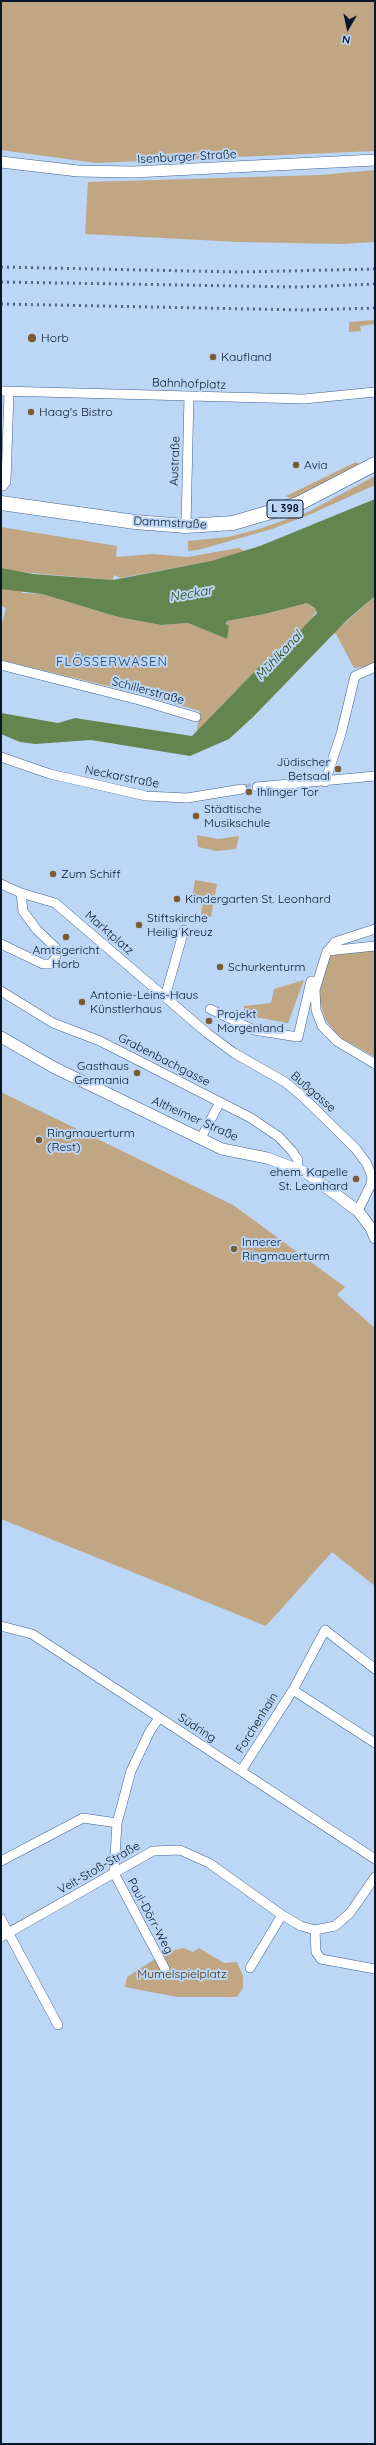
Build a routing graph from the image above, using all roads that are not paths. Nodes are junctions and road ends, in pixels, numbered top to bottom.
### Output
1 (375, 160) edge
2 (1, 162) edge
3 (5, 391) edge
4 (375, 392) edge
5 (189, 396) junction
6 (375, 464) edge
7 (4, 484) dead end
8 (1, 503) edge
9 (186, 526) junction
10 (1, 666) edge
11 (375, 668) edge
12 (196, 717) dead end
13 (1, 757) edge
14 (375, 776) edge
15 (325, 782) junction
16 (256, 787) tunnel mouth
17 (242, 789) tunnel mouth
18 (1, 884) edge
19 (21, 893) junction
20 (184, 930) dead end
21 (375, 930) edge
22 (1, 944) edge
23 (375, 946) edge
24 (327, 951) junction
25 (322, 968) junction
26 (1, 992) edge
27 (165, 997) junction
28 (173, 1005) joint
29 (210, 1009) dead end
30 (1, 1037) edge
31 (375, 1064) edge
32 (220, 1102) junction
33 (201, 1138) junction
34 (297, 1169) junction
35 (358, 1212) junction
36 (374, 1232) edge
37 (1, 1626) edge
38 (375, 1669) edge
39 (293, 1690) junction
40 (159, 1718) junction
41 (375, 1743) edge
42 (241, 1771) junction
43 (117, 1823) junction
44 (375, 1859) edge
45 (1, 1861) edge
46 (114, 1873) junction
47 (375, 1877) edge
48 (282, 1915) junction
49 (1, 1919) edge
50 (315, 1930) junction
51 (5, 1935) edge
52 (250, 1968) dead end
53 (165, 1969) dead end
54 (375, 1969) edge
55 (58, 2025) dead end

1 - 2 street, Isenburger Straße
3 - 5 street, Bahnhofplatz
3 - 7 street
4 - 5 street, Bahnhofplatz
5 - 9 street, Austraße
6 - 9 main road, Dammstraße / L 398
8 - 9 main road, Dammstraße / L 398
10 - 12 street, Schillerstraße
11 - 15 street
13 - 17 street, Neckarstraße
14 - 15 street
15 - 16 street
18 - 19 street, Marktplatz
19 - 22 street
19 - 27 street, Marktplatz
20 - 27 street
21 - 24 street
23 - 24 street
24 - 25 street
25 - 29 street
25 - 31 street
26 - 32 street, Grabenbachgasse
27 - 28 street, Marktplatz
28 - 35 street, Bußgasse
30 - 33 street, Altheimer Straße
32 - 33 street
32 - 34 street, Grabenbachgasse
33 - 34 street, Altheimer Straße
34 - 35 street, Altheimer Straße
35 - 36 street, Altheimer Straße
37 - 40 street, Südring
38 - 39 street
39 - 41 street, Forchenhain
39 - 42 street, Forchenhain
40 - 42 street, Südring
40 - 43 street
42 - 44 street, Südring
43 - 45 street
43 - 46 street
46 - 48 street, Veit-Stoß-Straße
46 - 51 street, Veit-Stoß-Straße
46 - 53 street, Paul-Dörr-Weg
47 - 50 street
48 - 50 street, Veit-Stoß-Straße
48 - 52 street
49 - 51 street
50 - 54 street
51 - 55 street

